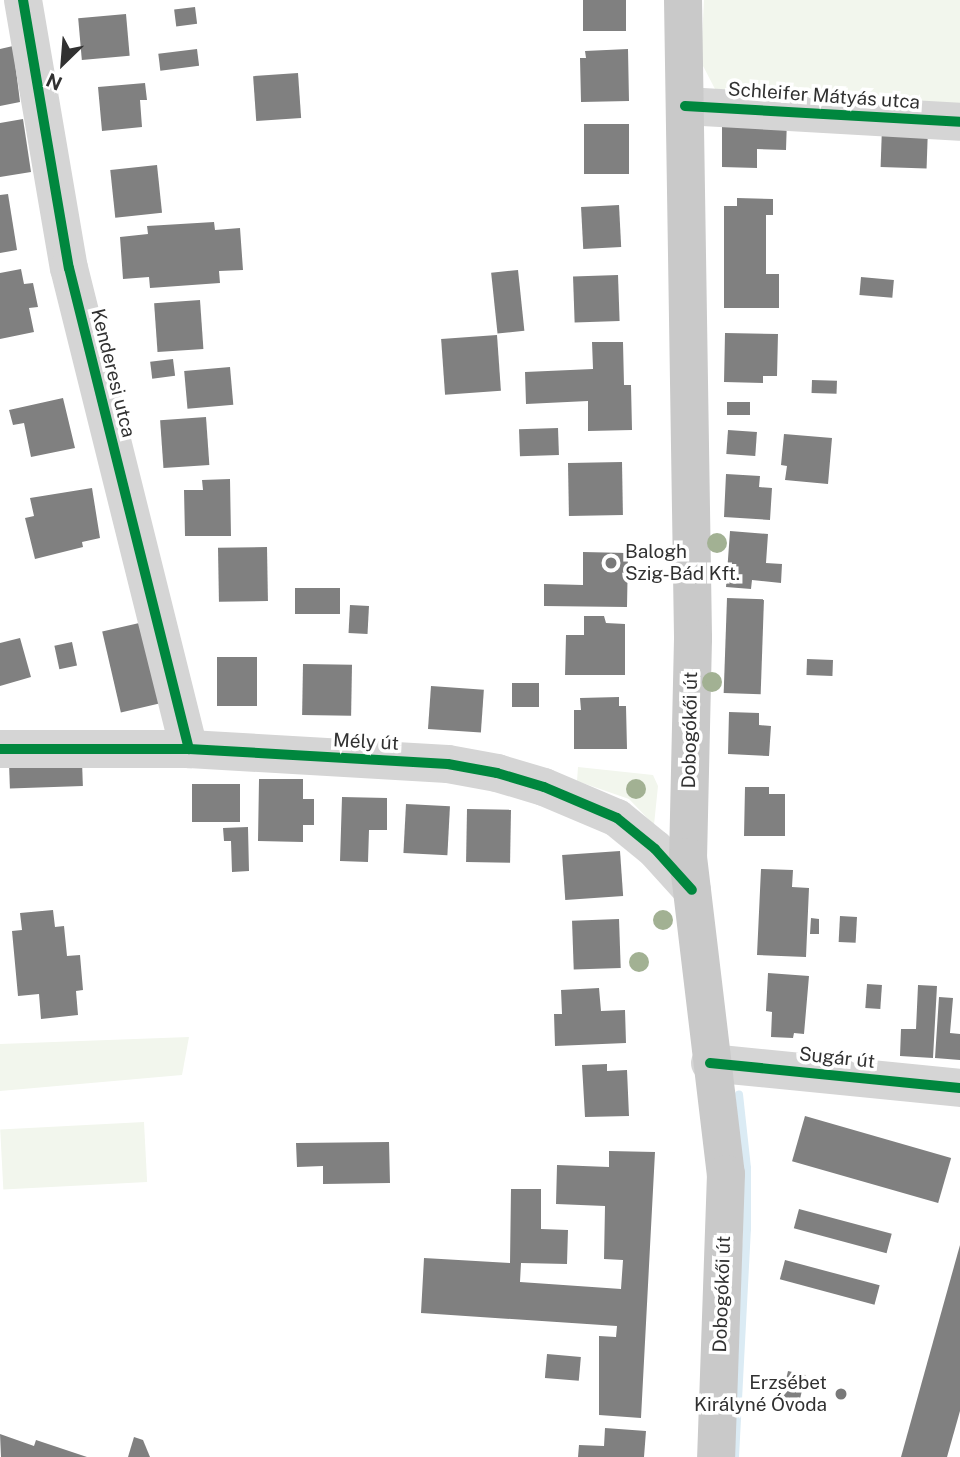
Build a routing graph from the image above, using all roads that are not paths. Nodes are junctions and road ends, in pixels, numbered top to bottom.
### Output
1 (23, 0) edge
2 (683, 0) edge
3 (685, 106) junction
4 (960, 122) edge
5 (0, 749) edge
6 (188, 750) junction
7 (692, 890) junction
8 (710, 1063) junction
9 (960, 1088) edge
10 (716, 1457) edge

1 - 6 street, Kenderesi utca
2 - 3 main road, Dobogókői út
3 - 4 street, Schleifer Mátyás utca
3 - 7 main road, Dobogókői út
5 - 6 street, Mély út
6 - 7 street, Mély út
7 - 8 main road, Dobogókői út
8 - 9 street, Sugár út
8 - 10 main road, Dobogókői út

